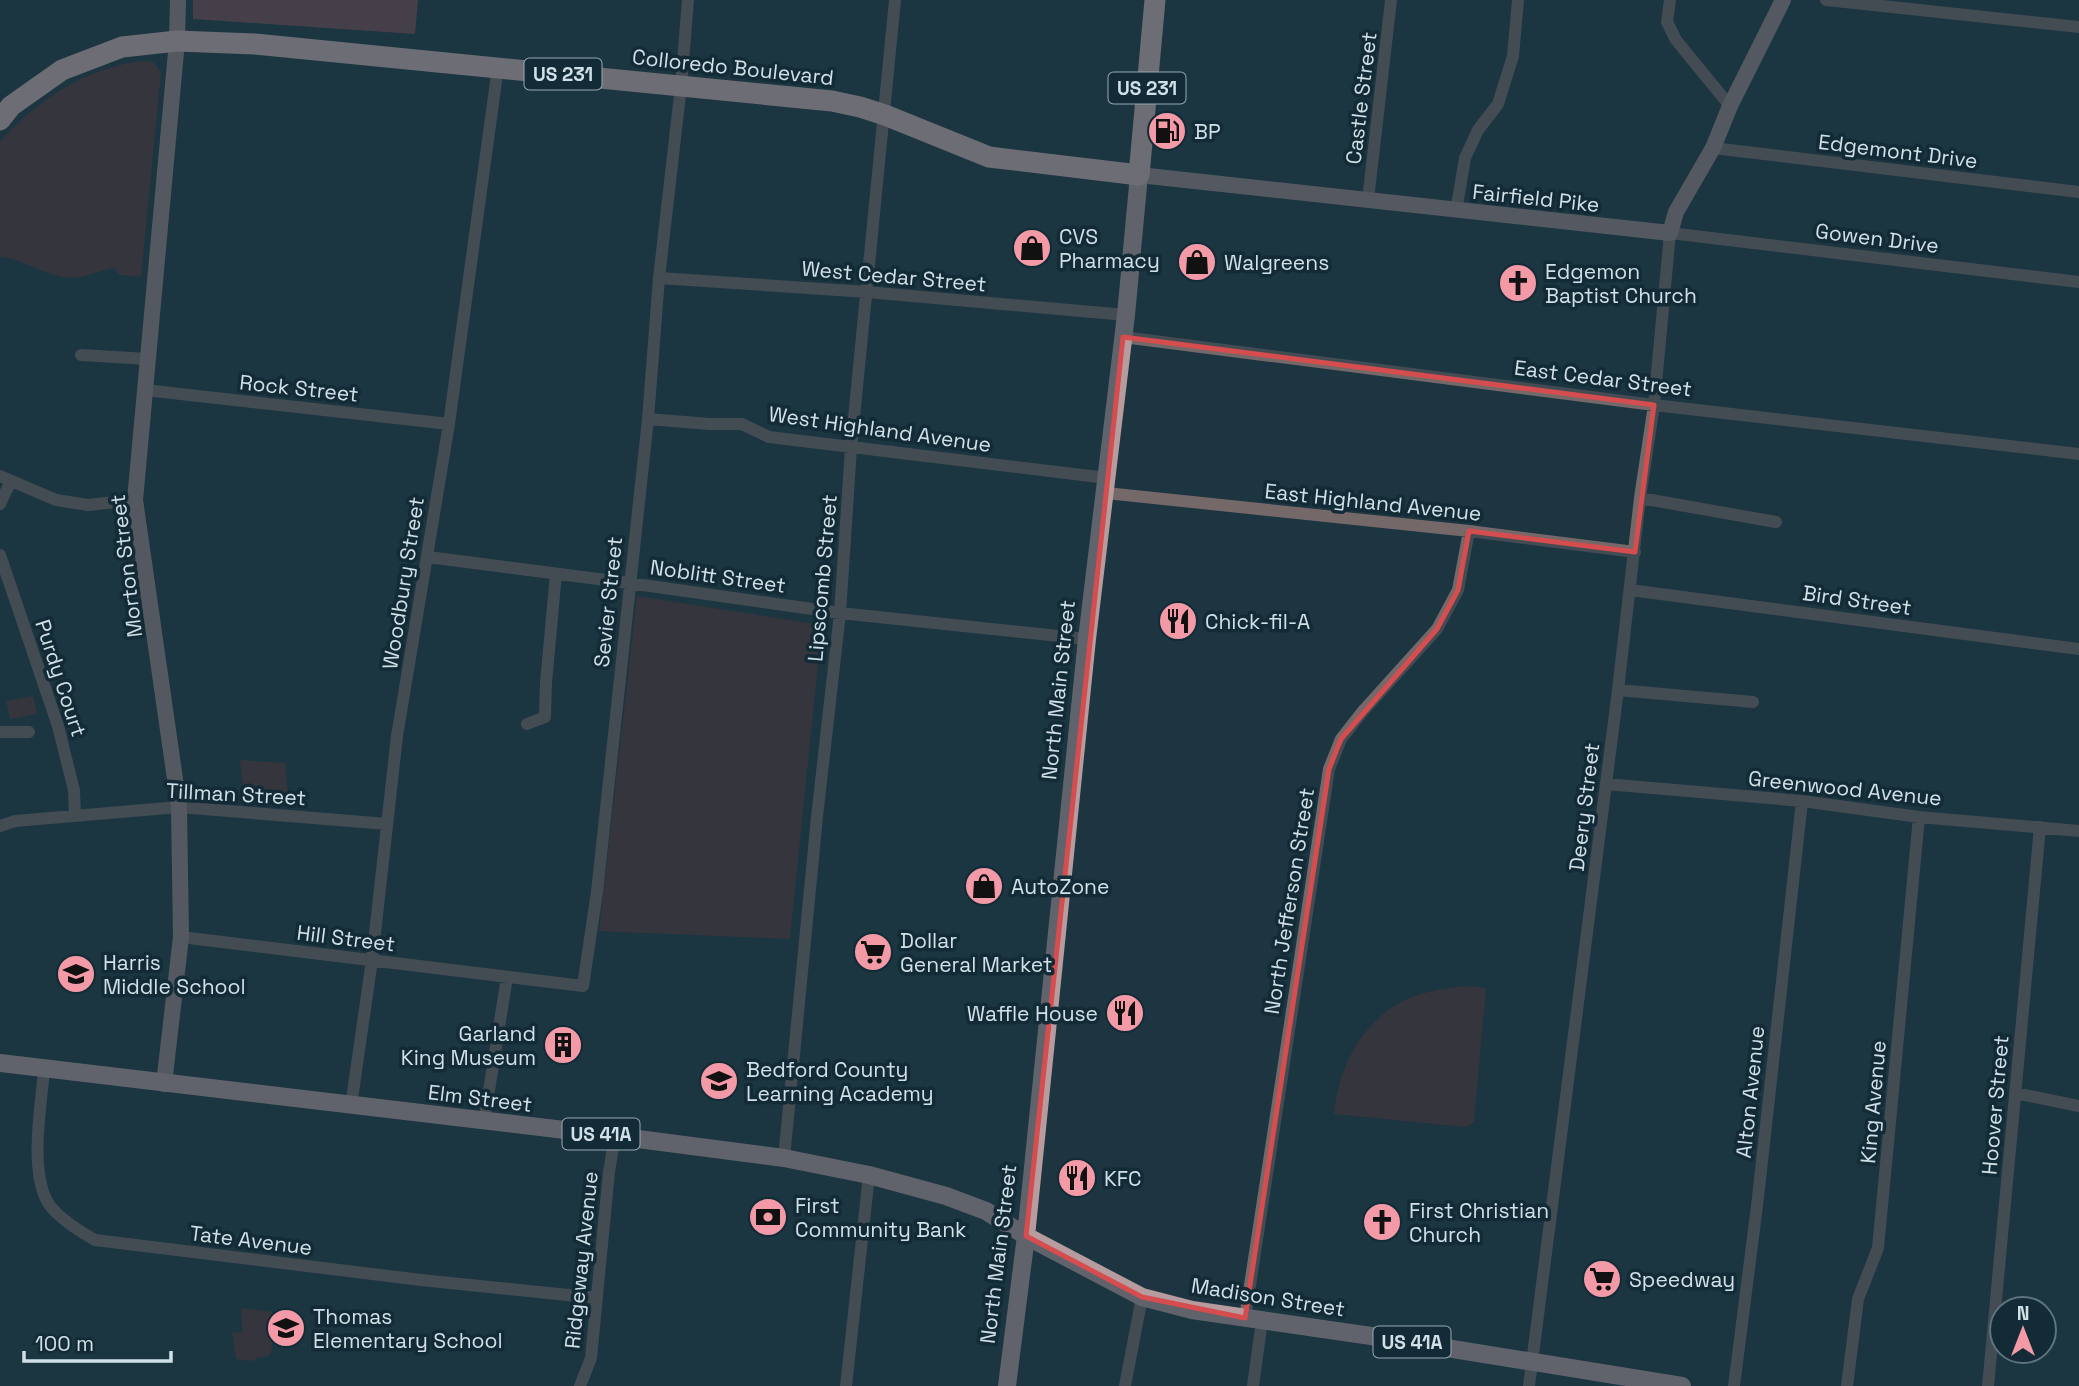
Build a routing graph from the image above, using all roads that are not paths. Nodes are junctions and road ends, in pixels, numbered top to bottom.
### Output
1 (178, 0) edge
2 (688, 0) edge
3 (895, 0) edge
4 (1155, 0) edge
5 (1391, 0) edge
6 (1518, 0) edge
7 (1670, 0) edge
8 (1783, 0) edge
9 (1826, 0) edge
10 (2079, 27) edge
11 (177, 41) junction
12 (498, 67) junction
13 (681, 86) junction
14 (1730, 106) junction
15 (885, 115) junction
16 (0, 120) edge
17 (1713, 148) junction
18 (1139, 175) junction
19 (2079, 192) edge
20 (1368, 200) junction
21 (1456, 211) junction
22 (1670, 233) junction
23 (659, 278) junction
24 (2079, 282) edge
25 (867, 292) junction
26 (1126, 316) junction
27 (1123, 337) junction
28 (81, 355) dead end
29 (147, 359) junction
30 (145, 390) junction
31 (1654, 405) junction
32 (648, 419) junction
33 (449, 424) junction
34 (851, 448) junction
35 (2079, 454) edge
36 (6, 478) edge
37 (1107, 486) junction
38 (1640, 498) junction
39 (135, 500) junction
40 (0, 504) edge
41 (1776, 522) dead end
42 (1469, 531) junction
43 (1635, 552) junction
44 (0, 555) edge
45 (428, 557) junction
46 (556, 574) junction
47 (629, 583) junction
48 (1630, 590) junction
49 (840, 613) junction
50 (1087, 639) junction
51 (2079, 649) edge
52 (1618, 690) junction
53 (1753, 702) dead end
54 (527, 724) dead end
55 (0, 732) edge
56 (29, 732) dead end
57 (1606, 784) junction
58 (1802, 801) junction
59 (179, 807) junction
60 (75, 815) junction
61 (1919, 817) junction
62 (387, 824) junction
63 (0, 826) edge
64 (2040, 827) junction
65 (2079, 831) edge
66 (181, 937) junction
67 (372, 960) junction
68 (507, 977) junction
69 (0, 1063) edge
70 (44, 1070) junction
71 (164, 1084) junction
72 (2015, 1093) junction
73 (351, 1106) junction
74 (2079, 1106) edge
75 (484, 1122) junction
76 (615, 1136) junction
77 (784, 1158) junction
78 (869, 1175) junction
79 (1026, 1237) junction
80 (1142, 1297) junction
81 (597, 1298) junction
82 (1254, 1319) junction
83 (1531, 1362) junction
84 (580, 1386) edge
85 (846, 1386) edge
86 (1007, 1386) edge
87 (1125, 1386) edge
88 (1253, 1386) edge
89 (1529, 1386) edge
90 (1682, 1386) edge
91 (1734, 1386) edge
92 (1847, 1386) edge
93 (1988, 1386) edge

1 - 11 street, Morton Street
2 - 13 street, Sevier Street
3 - 15 street, Lipscomb Street
4 - 18 highway, North Main Street / US 231
5 - 20 street, Castle Street
6 - 21 street
7 - 14 street
8 - 14 street
9 - 10 street
11 - 12 highway, Colloredo Boulevard / US 231
11 - 16 highway, Colloredo Boulevard / US 231
11 - 29 street, Morton Street
12 - 13 highway, Colloredo Boulevard / US 231
12 - 33 street, Woodbury Street
13 - 15 highway, Colloredo Boulevard / US 231
13 - 23 street, Sevier Street
14 - 17 street
15 - 18 highway, Colloredo Boulevard / US 231
15 - 25 street, Lipscomb Street
17 - 19 street, Edgemont Drive
17 - 22 street
18 - 20 street, Fairfield Pike
18 - 26 main road, North Main Street
20 - 21 street, Fairfield Pike
21 - 22 street, Fairfield Pike
22 - 24 street, Gowen Drive
22 - 31 street, Deery Street
23 - 25 street, West Cedar Street
23 - 32 street, Sevier Street
25 - 26 street, West Cedar Street
25 - 34 street, Lipscomb Street
26 - 27 main road, North Main Street
27 - 31 street, East Cedar Street
27 - 37 main road, North Main Street
28 - 29 street
29 - 30 street, Morton Street
30 - 33 street, Rock Street
30 - 39 street, Morton Street
31 - 35 street, East Cedar Street
31 - 38 street, Deery Street
32 - 34 street, West Highland Avenue
32 - 47 street, Sevier Street
33 - 45 street, Woodbury Street
34 - 37 street, West Highland Avenue
34 - 49 street, Lipscomb Street
36 - 39 street
36 - 40 street
37 - 42 street, East Highland Avenue
37 - 50 main road, North Main Street
38 - 41 street
38 - 43 street, Deery Street
39 - 59 street, Morton Street
42 - 43 street, East Highland Avenue
42 - 82 street, North Jefferson Street
43 - 48 street, Deery Street
44 - 60 street, Purdy Court
45 - 46 street, Noblitt Street
45 - 62 street, Woodbury Street
46 - 47 street, Noblitt Street
46 - 54 street
47 - 49 street, Noblitt Street
47 - 68 street, Sevier Street
48 - 51 street, Bird Street
48 - 52 street, Deery Street
49 - 50 street, Noblitt Street
49 - 77 street, Lipscomb Street
50 - 79 main road, North Main Street
52 - 53 street
52 - 57 street, Deery Street
55 - 56 street
57 - 58 street, Greenwood Avenue
57 - 83 street, Deery Street
58 - 61 street, Greenwood Avenue
58 - 91 street, Alton Avenue
59 - 60 street, Tillman Street
59 - 62 street, Tillman Street
59 - 66 street, Morton Street
60 - 63 street, Tillman Street
61 - 64 street, Greenwood Avenue
61 - 92 street, King Avenue
62 - 67 street, Woodbury Street
64 - 65 street, Greenwood Avenue
64 - 72 street, Hoover Street
66 - 67 street, Hill Street
66 - 71 street, Morton Street
67 - 68 street, Hill Street
67 - 73 street, Woodbury Street
68 - 75 street
69 - 70 main road, Elm Street / US 41A
70 - 71 main road, Elm Street / US 41A
70 - 81 street, Tate Avenue
71 - 73 main road, Elm Street / US 41A
72 - 74 street
72 - 93 street, Hoover Street
73 - 75 main road, Elm Street / US 41A
75 - 76 main road, Elm Street / US 41A
76 - 77 main road, Elm Street / US 41A
76 - 81 street, Ridgeway Avenue
77 - 78 main road, Elm Street / US 41A
78 - 79 main road, Elm Street / US 41A
78 - 85 street
79 - 80 main road, Madison Street / US 41A
79 - 86 main road, North Main Street
80 - 82 main road, Madison Street / US 41A
80 - 87 street
81 - 84 street, Ridgeway Avenue
82 - 83 main road, Madison Street / US 41A
82 - 88 street, North Jefferson Street
83 - 89 street, Deery Street
83 - 90 main road, Madison Street / US 41A

